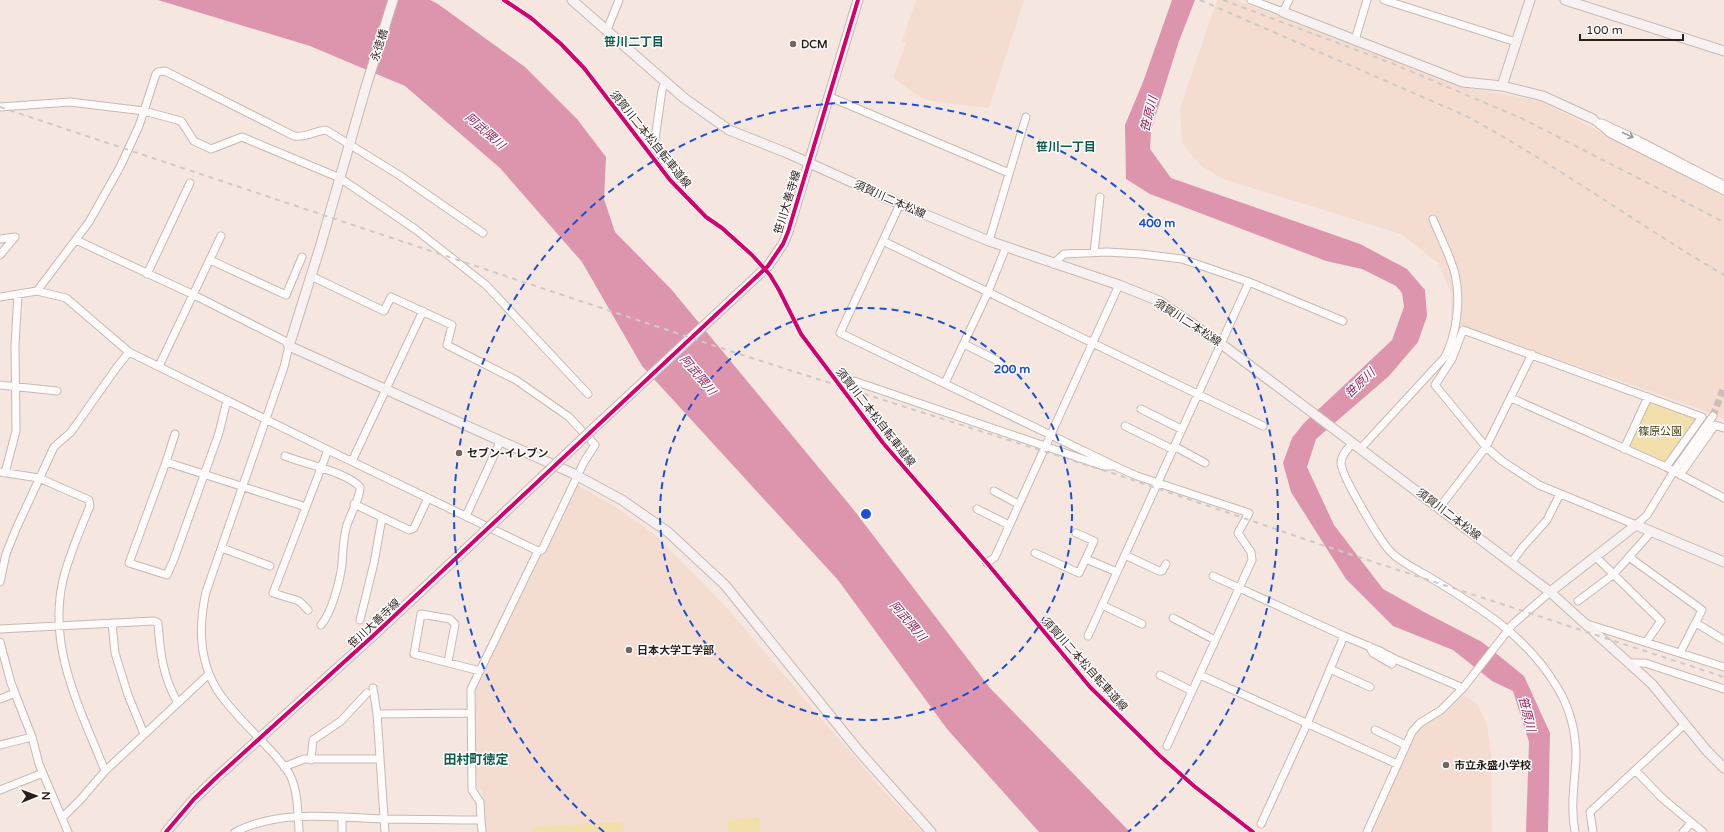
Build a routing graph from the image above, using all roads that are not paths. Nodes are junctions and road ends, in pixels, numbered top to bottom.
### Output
1 (394, 0) edge
2 (572, 0) edge
3 (619, 0) edge
4 (855, 0) edge
5 (1251, 0) edge
6 (1289, 0) edge
7 (1367, 0) edge
8 (1384, 0) edge
9 (1530, 0) edge
10 (1565, 0) edge
11 (1283, 12) junction
12 (607, 30) junction
13 (1355, 40) junction
14 (1516, 42) junction
15 (1724, 51) edge
16 (665, 82) junction
17 (1502, 86) junction
18 (830, 97) junction
19 (0, 107) edge
20 (144, 112) junction
21 (1026, 117) dead end
22 (1593, 119) junction
23 (349, 143) junction
24 (808, 163) junction
25 (1009, 173) junction
26 (340, 178) junction
27 (677, 178) dead end
28 (190, 184) dead end
29 (1724, 185) edge
30 (1724, 191) edge
31 (1100, 197) dead end
32 (900, 204) junction
33 (1433, 219) dead end
34 (483, 233) dead end
35 (220, 236) dead end
36 (0, 239) edge
37 (76, 240) junction
38 (883, 241) junction
39 (988, 241) junction
40 (1006, 247) junction
41 (1094, 253) junction
42 (0, 255) edge
43 (302, 257) dead end
44 (210, 260) junction
45 (1053, 264) junction
46 (147, 274) junction
47 (311, 276) junction
48 (1249, 282) junction
49 (1119, 285) junction
50 (37, 291) junction
51 (988, 292) junction
52 (18, 294) junction
53 (194, 295) junction
54 (0, 296) edge
55 (423, 311) junction
56 (1343, 321) dead end
57 (1092, 342) junction
58 (1220, 343) junction
59 (964, 344) junction
60 (289, 346) junction
61 (129, 352) junction
62 (1532, 354) junction
63 (1000, 362) dead end
64 (159, 366) junction
65 (854, 381) dead end
66 (945, 383) junction
67 (0, 385) edge
68 (15, 387) junction
69 (57, 390) dead end
70 (386, 390) junction
71 (588, 394) dead end
72 (1197, 394) junction
73 (1648, 397) junction
74 (1511, 398) junction
75 (227, 400) junction
76 (1141, 410) dead end
77 (1713, 416) tunnel mouth
78 (266, 420) junction
79 (1126, 426) dead end
80 (1263, 426) dead end
81 (1724, 428) edge
82 (1182, 429) junction
83 (175, 434) dead end
84 (1051, 434) junction
85 (500, 442) junction
86 (1354, 443) junction
87 (1045, 446) junction
88 (1486, 447) junction
89 (1173, 448) junction
90 (1624, 449) junction
91 (328, 450) junction
92 (285, 456) dead end
93 (352, 461) junction
94 (166, 462) junction
95 (1205, 463) dead end
96 (1114, 466) junction
97 (321, 467) junction
98 (1666, 467) junction
99 (3, 472) edge
100 (1677, 473) junction
101 (205, 474) junction
102 (577, 476) junction
103 (39, 478) junction
104 (1157, 483) junction
105 (242, 487) junction
106 (994, 492) dead end
107 (1560, 494) junction
108 (428, 498) junction
109 (1724, 498) edge
110 (354, 504) junction
111 (1018, 504) junction
112 (306, 507) junction
113 (1440, 507) junction
114 (977, 509) dead end
115 (466, 516) junction
116 (382, 518) junction
117 (1009, 525) junction
118 (1636, 526) junction
119 (1651, 532) junction
120 (1076, 533) dead end
121 (222, 548) junction
122 (538, 551) junction
123 (1035, 553) dead end
124 (3, 554) edge
125 (1125, 555) junction
126 (1596, 557) junction
127 (1629, 557) junction
128 (1086, 558) junction
129 (1512, 562) junction
130 (1724, 562) edge
131 (987, 563) dead end
132 (1166, 564) dead end
133 (270, 566) dead end
134 (1117, 572) junction
135 (1614, 574) junction
136 (1213, 576) dead end
137 (0, 582) edge
138 (1239, 588) junction
139 (1550, 592) junction
140 (1578, 601) dead end
141 (1102, 605) junction
142 (308, 610) dead end
143 (1173, 618) dead end
144 (360, 620) dead end
145 (112, 623) junction
146 (1696, 623) junction
147 (1142, 624) dead end
148 (1587, 624) junction
149 (322, 625) dead end
150 (59, 626) junction
151 (0, 630) edge
152 (1508, 631) junction
153 (1088, 636) dead end
154 (1344, 636) junction
155 (1216, 640) junction
156 (1724, 640) edge
157 (0, 642) edge
158 (1646, 642) junction
159 (1369, 646) junction
160 (1680, 653) junction
161 (448, 662) junction
162 (1629, 663) junction
163 (1392, 664) dead end
164 (1724, 667) edge
165 (1330, 669) junction
166 (480, 671) junction
167 (209, 674) junction
168 (1160, 675) dead end
169 (1200, 675) junction
170 (1464, 686) junction
171 (1370, 687) dead end
172 (1724, 689) edge
173 (1192, 692) junction
174 (15, 694) junction
175 (0, 699) edge
176 (178, 703) junction
177 (377, 714) junction
178 (470, 714) junction
179 (1307, 724) junction
180 (1685, 724) junction
181 (1375, 730) dead end
182 (144, 734) junction
183 (32, 737) junction
184 (260, 739) junction
185 (0, 745) edge
186 (1406, 745) junction
187 (1167, 746) dead end
188 (380, 759) junction
189 (311, 760) junction
190 (1397, 764) junction
191 (284, 767) junction
192 (1724, 768) edge
193 (105, 771) junction
194 (1636, 771) junction
195 (43, 773) junction
196 (0, 790) edge
197 (298, 816) junction
198 (63, 817) junction
199 (342, 817) junction
200 (384, 819) junction
201 (481, 820) junction
202 (1691, 823) junction
203 (1262, 824) dead end
204 (68, 832) edge
205 (166, 832) edge
206 (235, 832) edge
207 (299, 832) edge
208 (342, 832) edge
209 (385, 832) edge
210 (482, 832) edge
211 (931, 832) edge
212 (1367, 832) edge
213 (1575, 832) edge
214 (1593, 832) edge
215 (1683, 832) edge
216 (1704, 832) edge

1 - 23 street, 永徳橋
2 - 12 street, 須賀川二本松線
3 - 12 street
4 - 18 street
4 - 24 street
5 - 11 street
6 - 11 street
7 - 13 street
8 - 14 street
9 - 14 street
10 - 15 street
11 - 13 street
12 - 16 street, 須賀川二本松線
13 - 17 street
14 - 17 street
16 - 24 street, 須賀川二本松線
16 - 27 street
17 - 22 street
18 - 24 street
18 - 25 street
19 - 20 street
20 - 23 street
20 - 26 street
20 - 37 street
21 - 25 street
22 -> 29 street
22 - 30 street
23 - 26 street, 永徳橋
23 - 34 street
24 - 32 street, 須賀川二本松線
24 - 184 street, 笹川大善寺線, bridge
25 - 39 street
26 - 47 street, 永徳橋
26 - 71 street
28 - 46 street
31 - 41 street
32 - 38 street
32 - 39 street, 須賀川二本松線
33 - 86 street
35 - 44 street
36 - 42 street
37 - 46 street
37 - 50 street
38 - 51 street
38 - 66 street
39 - 40 street, 須賀川二本松線
40 - 45 street, 須賀川二本松線
40 - 51 street
41 - 45 street
41 - 48 street
43 - 44 street
44 - 53 street
45 - 49 street, 須賀川二本松線
46 - 53 street
47 - 55 street
47 - 60 street, 永徳橋
48 - 56 street
48 - 58 street
49 - 57 street
49 - 58 street, 須賀川二本松線
50 - 52 street
50 - 61 street
51 - 57 street
51 - 59 street
52 - 54 street
52 - 68 street
53 - 60 street
53 - 64 street
55 - 70 street
55 - 102 street
57 - 72 street
57 - 84 street
58 - 72 street
58 - 86 street, 須賀川二本松線
59 - 63 street
59 - 66 street
60 - 70 street
60 - 78 street
61 - 64 street
61 - 103 street
62 - 73 street
62 - 74 street
62 - 88 street
64 - 75 street
65 - 87 street
66 - 84 street
67 - 68 street
68 - 69 street
68 - 99 street
70 - 85 street
70 - 93 street
72 - 80 street
72 - 82 street
73 - 90 street
73 - 98 street
74 - 88 street
74 - 90 street
75 - 78 street
75 - 101 street
76 - 82 street
77 - 100 street
78 - 91 street
78 - 105 street
79 - 89 street
81 - 100 street
82 - 89 street
83 - 94 street
84 - 87 street
84 - 96 street
85 - 102 street
85 - 115 street
86 - 113 street, 須賀川二本松線
86 - 152 street
87 - 96 street
87 - 111 street
88 - 107 street
88 - 113 street
89 - 95 street
89 - 104 street
90 - 98 street
91 - 93 street
91 - 97 street
92 - 97 street
93 - 108 street
94 - 101 street
94 - 101 street
96 - 104 street
97 - 110 street
97 - 112 street
98 - 100 street
99 - 103 street
100 - 109 street
100 - 118 street
101 - 105 street
102 - 122 street
102 - 211 street
103 - 124 street
103 - 150 street
104 - 125 street
104 - 138 street
105 - 112 street
105 - 121 street
106 - 111 street
107 - 118 street
107 - 129 street
108 - 115 street
108 - 116 street
110 - 116 street
110 - 149 street
111 - 117 street
112 - 142 street
113 - 129 street, 須賀川二本松線
114 - 117 street
115 - 122 street
116 - 144 street
117 - 131 street
118 - 119 street
118 - 126 street
119 - 127 street
119 - 130 street
120 - 128 street
121 - 133 street
121 - 167 street
122 - 166 street
123 - 128 street
124 - 137 street
125 - 132 street
125 - 134 street
126 - 135 street
126 - 139 street
127 - 135 street
127 - 146 street
128 - 134 street
129 - 139 street, 須賀川二本松線
134 - 141 street
135 - 140 street
135 - 158 street
136 - 138 street
138 - 154 street
138 - 155 street
139 - 148 street, 須賀川二本松線
139 - 152 street
141 - 147 street
141 - 153 street
143 - 155 street
145 - 150 street
145 - 176 street
145 - 182 street
146 - 156 street
146 - 160 street
148 - 158 street
148 - 162 street, 須賀川二本松線
150 - 151 street
150 - 193 street
152 - 170 street
152 - 213 street
154 - 159 street
154 - 165 street
155 - 169 street
157 - 174 street
158 - 160 street
159 - 163 street
159 - 170 street
160 - 164 street
161 - 161 street
161 - 166 street
162 - 172 street
162 - 180 street, 須賀川二本松線
165 - 171 street
165 - 179 street
166 - 178 street
167 - 176 street
167 - 184 street
168 - 173 street
169 - 173 street
169 - 179 street
170 - 186 street
173 - 187 street
174 - 175 street
174 - 183 street
176 - 182 street
177 - 178 street
177 - 188 street
177 - 189 street
178 - 201 street
179 - 190 street
179 - 203 street
180 - 192 street, 須賀川二本松線
180 - 194 street
181 - 186 street
182 - 193 street
183 - 185 street
183 - 195 street
184 - 191 street
184 - 205 street, 笹川大善寺線
186 - 190 street
188 - 189 street
188 - 200 street
189 - 191 street
190 - 212 street
191 - 197 street
193 - 198 street
194 - 202 street
194 - 214 street
195 - 196 street
195 - 198 street
197 - 199 street
197 - 206 street
197 - 207 street
198 - 204 street
199 - 200 street
199 - 208 street
200 - 201 street
200 - 209 street
201 - 210 street
202 - 215 street
202 - 216 street

